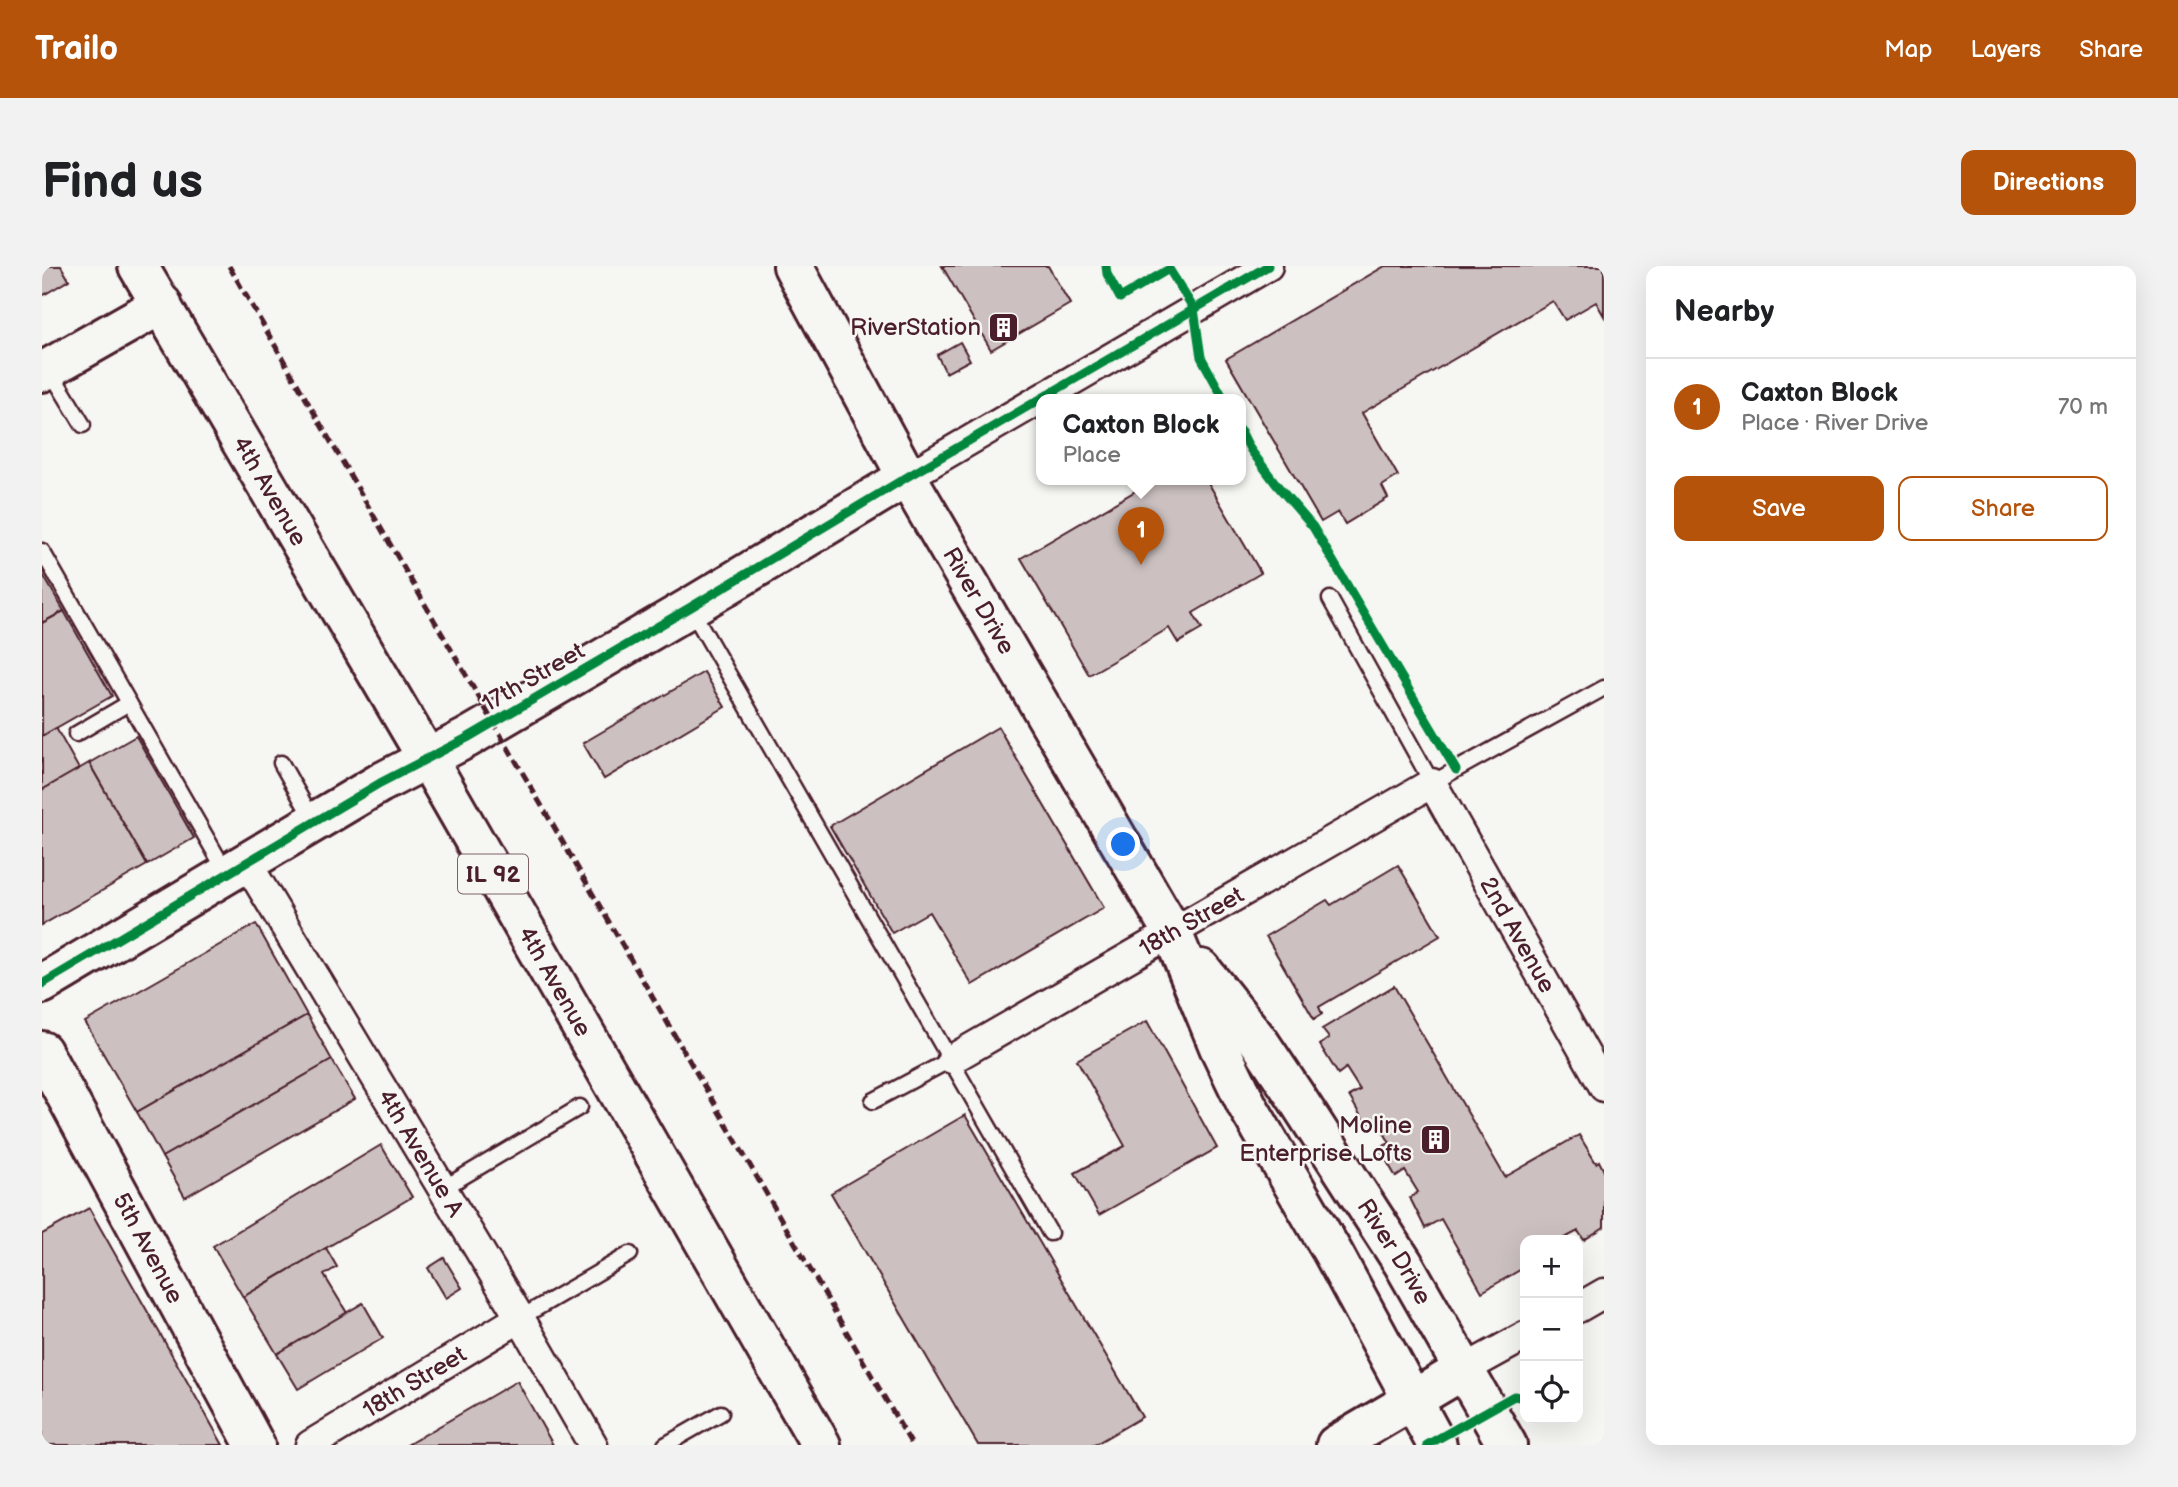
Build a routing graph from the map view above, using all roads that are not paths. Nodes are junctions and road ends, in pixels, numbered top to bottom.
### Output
1 (138, 266) edge
2 (793, 266) edge
3 (1268, 266) edge
4 (162, 304) junction
5 (46, 370) edge
6 (1050, 394) edge
7 (1036, 402) edge
8 (83, 425) dead end
9 (907, 478) junction
10 (42, 551) edge
11 (1330, 598) dead end
12 (691, 607) junction
13 (1604, 688) edge
14 (129, 704) junction
15 (76, 734) dead end
16 (426, 758) junction
17 (281, 763) dead end
18 (1432, 783) junction
19 (314, 822) junction
20 (237, 868) junction
21 (1171, 932) junction
22 (42, 984) edge
23 (42, 1051) edge
24 (952, 1059) junction
25 (1604, 1087) edge
26 (873, 1101) dead end
27 (580, 1107) dead end
28 (442, 1189) junction
29 (1050, 1233) dead end
30 (630, 1254) dead end
31 (1604, 1293) edge
32 (1583, 1305) edge
33 (520, 1318) junction
34 (1520, 1339) edge
35 (1465, 1369) junction
36 (1413, 1399) junction
37 (721, 1413) dead end
38 (255, 1445) edge
39 (310, 1445) edge
40 (593, 1445) edge
41 (665, 1445) edge
42 (821, 1445) edge
43 (1336, 1445) edge
44 (1437, 1445) edge
45 (1507, 1445) edge

1 - 4 main road, 4th Avenue / IL 92
2 - 9 main road, River Drive
3 - 6 street, 17th Street
4 - 5 main road
4 - 16 main road, 4th Avenue / IL 92
5 - 8 lane
7 - 9 street, 17th Street
9 - 12 main road, 17th Street
9 - 21 main road, River Drive
10 - 14 lane
11 - 18 lane
12 - 16 main road, 17th Street
12 - 24 lane
13 - 18 lane
14 - 15 lane
14 - 20 lane
16 - 19 main road, 17th Street
16 - 42 main road, 4th Avenue / IL 92
17 - 19 lane
18 - 21 street, 18th Street
18 - 25 street, 2nd Avenue
19 - 20 main road, 17th Street
20 - 22 main road, 17th Street
20 - 28 street, 4th Avenue A
21 - 24 street, 18th Street
21 - 35 main road, River Drive
21 - 36 main road, River Drive
23 - 38 main road, 5th Avenue
24 - 26 lane
24 - 29 lane
27 - 28 lane
28 - 33 street, 4th Avenue A
30 - 33 lane
31 - 32 street
33 - 39 street, 18th Street
33 - 40 street, 4th Avenue A
34 - 35 street
35 - 36 main road
35 - 45 main road, River Drive
36 - 43 main road
36 - 44 main road, River Drive
37 - 41 lane

